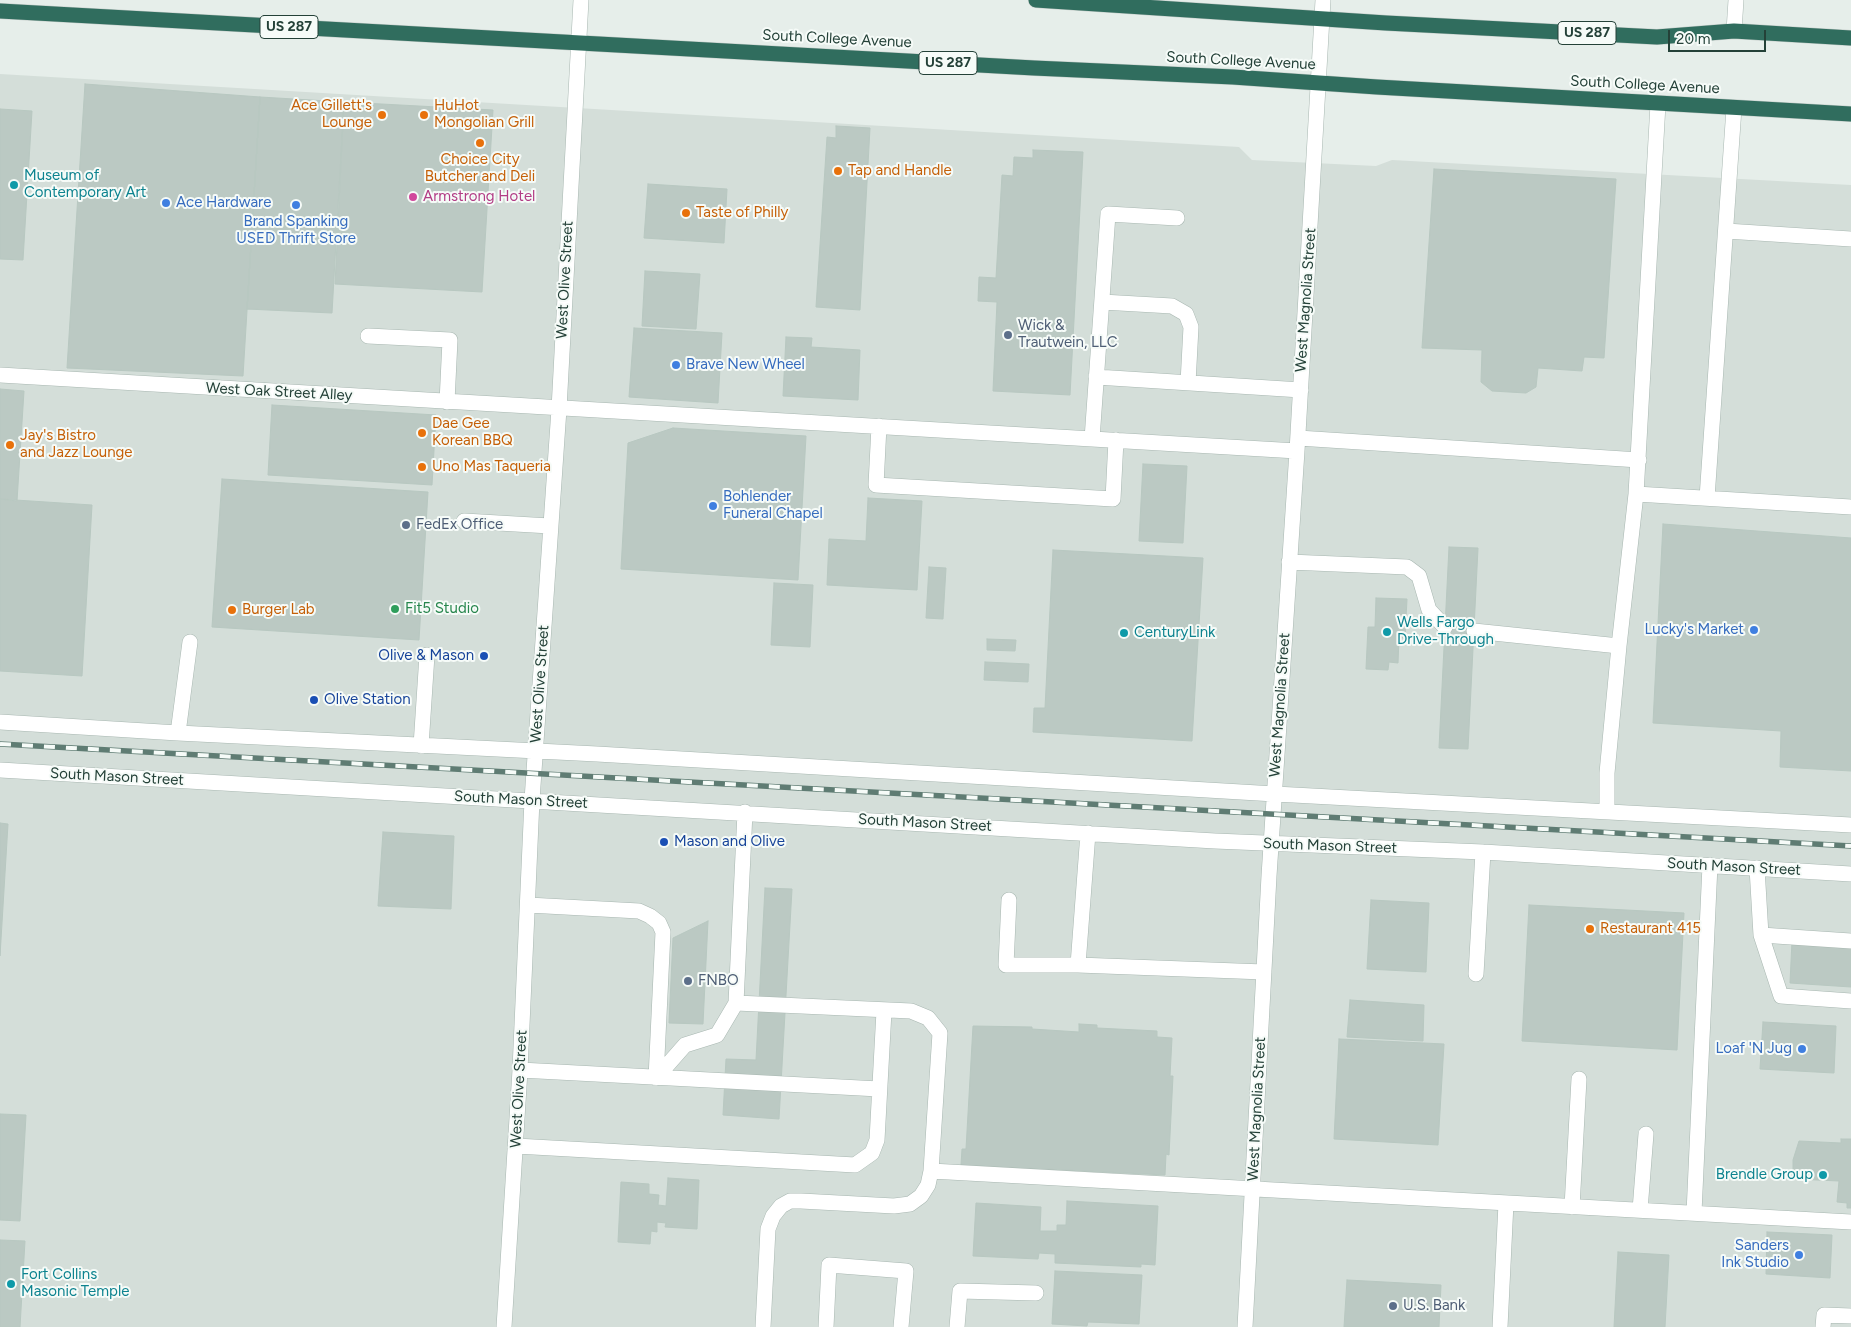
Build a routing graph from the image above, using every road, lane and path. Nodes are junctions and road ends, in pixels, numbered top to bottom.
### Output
1 (581, 0) edge
2 (1036, 0) edge
3 (1323, 0) edge
4 (1736, 0) edge
5 (1063, 1) edge
6 (0, 11) edge
7 (1322, 18) junction
8 (1734, 31) junction
9 (1851, 38) edge
10 (578, 42) junction
11 (1318, 82) junction
12 (1658, 104) junction
13 (1734, 108) junction
14 (1851, 114) edge
15 (1177, 218) dead end
16 (1726, 231) junction
17 (1851, 239) edge
18 (1102, 302) junction
19 (368, 336) dead end
20 (0, 375) edge
21 (1096, 377) junction
22 (1188, 383) junction
23 (1300, 390) junction
24 (447, 402) junction
25 (559, 409) junction
26 (879, 426) junction
27 (1092, 439) junction
28 (1116, 440) junction
29 (1298, 444) junction
30 (1639, 460) junction
31 (1636, 494) junction
32 (1707, 498) junction
33 (1851, 507) edge
34 (464, 521) dead end
35 (550, 526) junction
36 (1289, 562) junction
37 (1445, 627) tunnel mouth
38 (1474, 631) tunnel mouth
39 (190, 642) dead end
40 (1619, 646) junction
41 (427, 655) dead end
42 (0, 722) edge
43 (178, 733) junction
44 (420, 746) junction
45 (535, 751) junction
46 (0, 770) edge
47 (1274, 794) junction
48 (532, 800) junction
49 (745, 812) junction
50 (1607, 812) junction
51 (1851, 825) edge
52 (1088, 833) junction
53 (1271, 844) junction
54 (1483, 852) junction
55 (1710, 865) junction
56 (1757, 868) junction
57 (1851, 874) edge
58 (1009, 900) dead end
59 (528, 905) junction
60 (1761, 935) junction
61 (1851, 941) edge
62 (1078, 965) junction
63 (1264, 972) junction
64 (1476, 974) dead end
65 (1851, 1001) edge
66 (736, 1004) junction
67 (884, 1011) junction
68 (520, 1070) junction
69 (656, 1078) junction
70 (1579, 1079) dead end
71 (879, 1089) junction
72 (1646, 1134) dead end
73 (516, 1146) junction
74 (931, 1171) junction
75 (1253, 1188) junction
76 (1506, 1203) junction
77 (1572, 1207) junction
78 (1640, 1210) junction
79 (1694, 1214) junction
80 (1851, 1222) edge
81 (1036, 1293) dead end
82 (1851, 1316) edge
83 (504, 1327) edge
84 (763, 1327) edge
85 (826, 1327) edge
86 (901, 1327) edge
87 (957, 1327) edge
88 (1244, 1327) edge
89 (1500, 1327) edge
90 (1823, 1327) edge

1 - 10 street, West Olive Street
2 - 5 highway, US 287
3 - 7 street, West Magnolia Street
4 - 8 street
5 - 7 highway, US 287
6 - 10 highway, South College Avenue / US 287
7 - 8 highway, US 287
7 - 11 street, West Magnolia Street
8 - 9 highway, US 287
10 - 11 highway, South College Avenue / US 287
10 - 25 street, West Olive Street
11 - 12 highway, South College Avenue / US 287
11 - 23 street, West Magnolia Street
12 - 13 highway, South College Avenue / US 287
12 - 30 street
13 - 14 highway, South College Avenue / US 287
13 - 16 street
15 - 18 street
16 - 17 street
16 - 32 street
18 - 21 street
18 - 22 street
19 - 24 street
20 - 24 street, West Oak Street Alley
21 - 22 street
21 - 27 street
22 - 23 street
23 - 29 street, West Magnolia Street
24 - 25 street, West Oak Street Alley
25 - 26 street, West Oak Street Alley
25 - 35 street, West Olive Street
26 - 27 street, West Oak Street Alley
26 - 28 street
27 - 28 street, West Oak Street Alley
28 - 29 street, West Oak Street Alley
29 - 30 street, West Oak Street Alley
29 - 36 street, West Magnolia Street
30 - 31 street
31 - 32 street
31 - 40 street
32 - 33 street
34 - 35 street
35 - 45 street, West Olive Street
36 - 37 street
36 - 47 street, West Magnolia Street
38 - 40 street
39 - 43 street
40 - 50 street
41 - 44 street
42 - 43 street
43 - 44 street
44 - 45 street
45 - 47 street
45 - 48 street, West Olive Street
46 - 48 street, South Mason Street
47 - 50 street
47 - 53 street, West Magnolia Street
48 - 49 street, South Mason Street
48 - 59 street, West Olive Street
49 - 52 street, South Mason Street
49 - 66 street
50 - 51 street
52 - 53 street, South Mason Street
52 - 62 street
53 - 54 street, South Mason Street
53 - 63 street, West Magnolia Street
54 - 55 street, South Mason Street
54 - 64 street
55 - 56 street, South Mason Street
55 - 79 street
56 - 57 street, South Mason Street
56 - 60 street
58 - 62 street
59 - 68 street, West Olive Street
59 - 69 street
60 - 61 street
60 - 65 street
62 - 63 street
63 - 75 street, West Magnolia Street
66 - 67 street
66 - 69 street
67 - 71 street
67 - 74 street
68 - 69 street
68 - 73 street, West Olive Street
69 - 71 street
70 - 77 street
71 - 73 street
72 - 78 street
73 - 83 street, West Olive Street
74 - 75 street
74 - 84 street
75 - 76 street
75 - 88 street, West Magnolia Street
76 - 77 street
76 - 89 street
77 - 78 street
78 - 79 street
79 - 80 street
81 - 87 street
82 - 90 street
85 - 86 street

